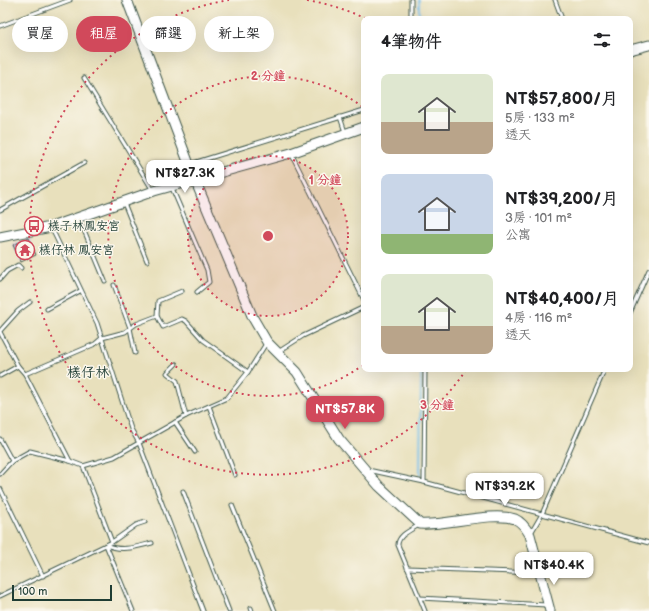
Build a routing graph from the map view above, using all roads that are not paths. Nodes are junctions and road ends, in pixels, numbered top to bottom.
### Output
1 (70, 0) edge
2 (127, 0) edge
3 (411, 0) edge
4 (555, 0) edge
5 (411, 16) edge
6 (561, 16) edge
7 (0, 26) edge
8 (649, 45) edge
9 (633, 49) edge
10 (84, 78) dead end
11 (361, 111) edge
12 (340, 117) junction
13 (361, 128) edge
14 (346, 134) junction
15 (291, 153) junction
16 (84, 163) dead end
17 (189, 165) junction
18 (196, 180) junction
19 (171, 187) junction
20 (154, 191) junction
21 (124, 201) junction
22 (0, 210) edge
23 (79, 218) junction
24 (51, 227) junction
25 (0, 238) edge
26 (147, 261) dead end
27 (21, 268) dead end
28 (649, 270) edge
29 (0, 279) edge
30 (105, 281) dead end
31 (114, 285) dead end
32 (80, 291) junction
33 (182, 291) dead end
34 (197, 292) dead end
35 (361, 294) edge
36 (30, 302) dead end
37 (633, 306) edge
38 (361, 308) edge
39 (47, 309) dead end
40 (157, 316) junction
41 (130, 328) junction
42 (0, 331) edge
43 (102, 338) junction
44 (266, 342) junction
45 (276, 352) junction
46 (135, 353) dead end
47 (176, 364) dead end
48 (18, 366) junction
49 (248, 372) junction
50 (425, 372) edge
51 (604, 372) edge
52 (25, 374) junction
53 (0, 376) edge
54 (209, 406) junction
55 (186, 416) junction
56 (175, 422) junction
57 (0, 439) edge
58 (139, 443) junction
59 (194, 452) dead end
60 (12, 461) junction
61 (70, 461) junction
62 (83, 466) junction
63 (365, 470) junction
64 (0, 474) edge
65 (235, 475) dead end
66 (424, 482) junction
67 (0, 488) edge
68 (183, 491) dead end
69 (232, 504) dead end
70 (542, 514) junction
71 (145, 522) dead end
72 (420, 524) junction
73 (530, 535) junction
74 (112, 542) junction
75 (152, 543) dead end
76 (649, 543) edge
77 (106, 545) junction
78 (407, 568) junction
79 (540, 573) junction
80 (43, 576) junction
81 (0, 596) edge
82 (420, 598) junction
83 (549, 608) edge
84 (132, 611) edge
85 (203, 611) edge
86 (229, 611) edge
87 (275, 611) edge
88 (425, 611) edge

1 - 7 lane
2 - 17 street
3 - 5 lane
4 - 6 lane
8 - 9 street
10 - 20 lane
11 - 12 lane
12 - 14 lane
12 - 17 lane
13 - 14 street
14 - 15 street
15 - 18 street
15 - 35 lane
16 - 22 lane
17 - 18 street
18 - 19 street
18 - 44 street
19 - 20 street
19 - 34 lane
20 - 21 street
21 - 23 street
21 - 26 lane
23 - 24 street
23 - 30 lane
24 - 25 street
24 - 32 lane
27 - 29 lane
28 - 37 lane
31 - 41 lane
32 - 39 lane
32 - 43 lane
33 - 40 lane
36 - 42 lane
38 - 45 lane
40 - 41 lane
40 - 49 lane
41 - 43 lane
41 - 46 lane
42 - 48 lane
43 - 52 lane
43 - 58 lane
44 - 45 street
44 - 49 lane
45 - 63 street
47 - 55 lane
48 - 52 lane
48 - 53 lane
49 - 54 lane
50 - 66 lane
51 - 70 lane
52 - 61 lane
54 - 55 lane
54 - 65 lane
55 - 56 lane
56 - 58 lane
56 - 59 lane
57 - 60 lane
58 - 62 lane
58 - 85 lane
60 - 61 lane
60 - 64 lane
61 - 62 lane
62 - 74 lane
63 - 66 lane
63 - 72 street
66 - 70 lane
67 - 80 lane
68 - 86 lane
69 - 87 lane
70 - 73 lane
70 - 76 lane
71 - 74 lane
72 - 73 street
72 - 78 lane
73 - 79 street
74 - 77 lane
75 - 77 lane
77 - 80 lane
77 - 84 lane
78 - 79 lane
78 - 82 lane
79 - 83 street
80 - 81 lane
82 - 83 lane
82 - 88 lane

